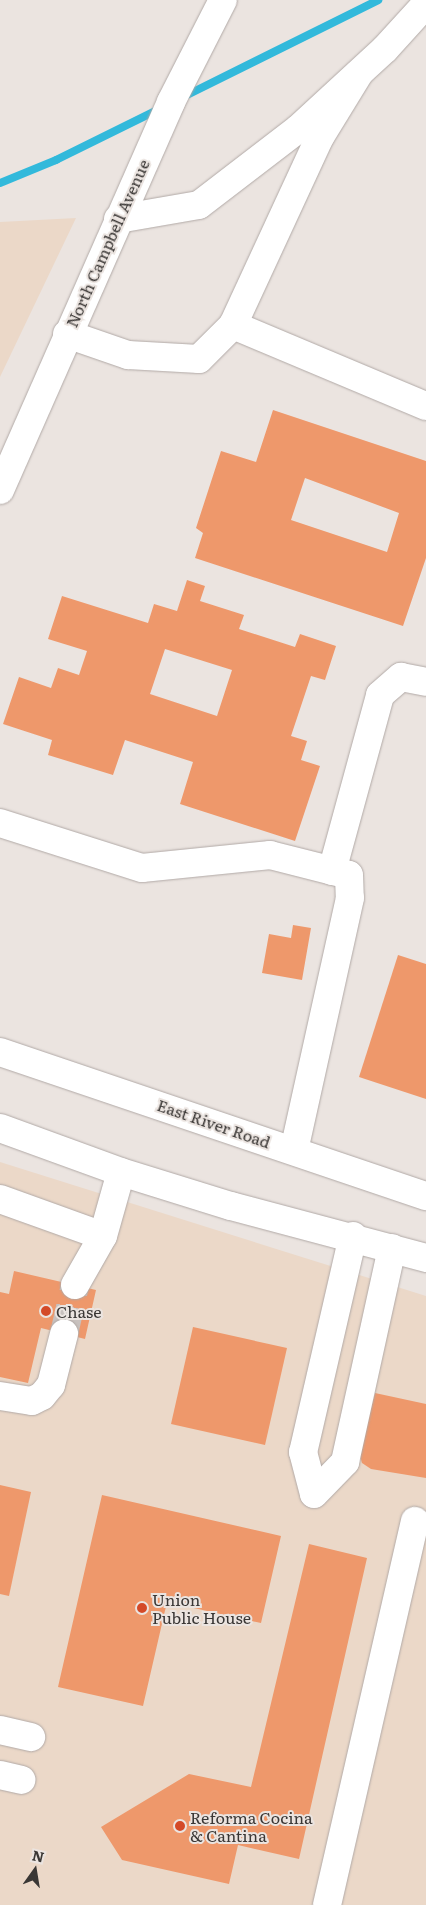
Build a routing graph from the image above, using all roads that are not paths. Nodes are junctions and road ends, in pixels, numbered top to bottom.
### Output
1 (223, 0) edge
2 (426, 4) edge
3 (358, 75) junction
4 (118, 219) junction
5 (233, 325) junction
6 (67, 334) junction
7 (426, 406) edge
8 (0, 490) edge
9 (426, 682) edge
10 (0, 823) edge
11 (332, 871) junction
12 (0, 1052) edge
13 (0, 1128) edge
14 (294, 1150) junction
15 (122, 1172) junction
16 (426, 1196) edge
17 (0, 1199) edge
18 (103, 1236) junction
19 (353, 1236) junction
20 (392, 1248) junction
21 (426, 1258) edge
22 (75, 1285) tunnel mouth
23 (64, 1334) tunnel mouth
24 (0, 1396) edge
25 (415, 1521) dead end
26 (0, 1730) edge
27 (31, 1737) dead end
28 (327, 1905) edge

1 - 4 main road, North Campbell Avenue
2 - 3 main road
3 - 4 main road
3 - 5 main road
4 - 6 main road, North Campbell Avenue
5 - 6 main road
5 - 7 main road
6 - 8 main road, North Campbell Avenue
9 - 11 main road
10 - 11 main road
11 - 14 main road
12 - 14 main road, East River Road
13 - 15 main road
14 - 16 main road, East River Road
15 - 18 main road
15 - 19 main road
17 - 18 main road
18 - 22 main road
19 - 20 main road
19 - 20 main road
20 - 21 main road
23 - 24 main road
25 - 28 main road
26 - 27 main road

